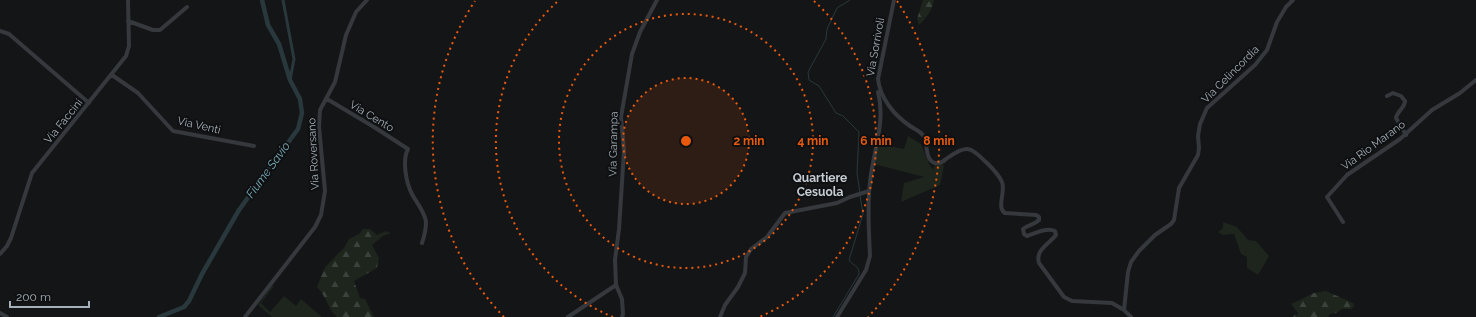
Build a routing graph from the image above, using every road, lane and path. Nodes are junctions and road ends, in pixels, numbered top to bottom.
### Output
1 (128, 0) edge
2 (367, 0) edge
3 (657, 0) edge
4 (894, 0) edge
5 (1293, 0) edge
6 (186, 7) dead end
7 (128, 22) junction
8 (0, 31) edge
9 (112, 75) junction
10 (878, 79) junction
11 (1476, 80) edge
12 (1387, 96) dead end
13 (327, 99) junction
14 (89, 103) junction
15 (1406, 134) junction
16 (254, 146) dead end
17 (869, 191) junction
18 (1343, 222) dead end
19 (422, 243) dead end
20 (0, 254) edge
21 (616, 285) junction
22 (1124, 310) junction
23 (0, 313) edge
24 (7, 317) edge
25 (245, 317) edge
26 (568, 317) edge
27 (622, 317) edge
28 (720, 317) edge
29 (837, 317) edge
30 (1131, 317) edge

1 - 7 street, Via Faccini
2 - 13 street, Via Roversano
3 - 21 street, Via Garampa
4 - 10 street, Via Sorrivoli
5 - 22 street, Via Celincordia
6 - 7 street
7 - 9 street, Via Faccini
8 - 14 street
9 - 14 street, Via Faccini
9 - 16 street, Via Venti
10 - 17 street
10 - 22 street, Via Sorrivoli
11 - 15 street, Via Rio Marano
12 - 15 street
13 - 19 street, Via Cento
13 - 25 street, Via Roversano
14 - 20 street, Via Faccini
15 - 18 street, Via Rio Marano
17 - 28 street
17 - 29 street
21 - 26 street
21 - 27 street, Via Garampa
22 - 30 street, Via Sorrivoli
23 - 24 street

